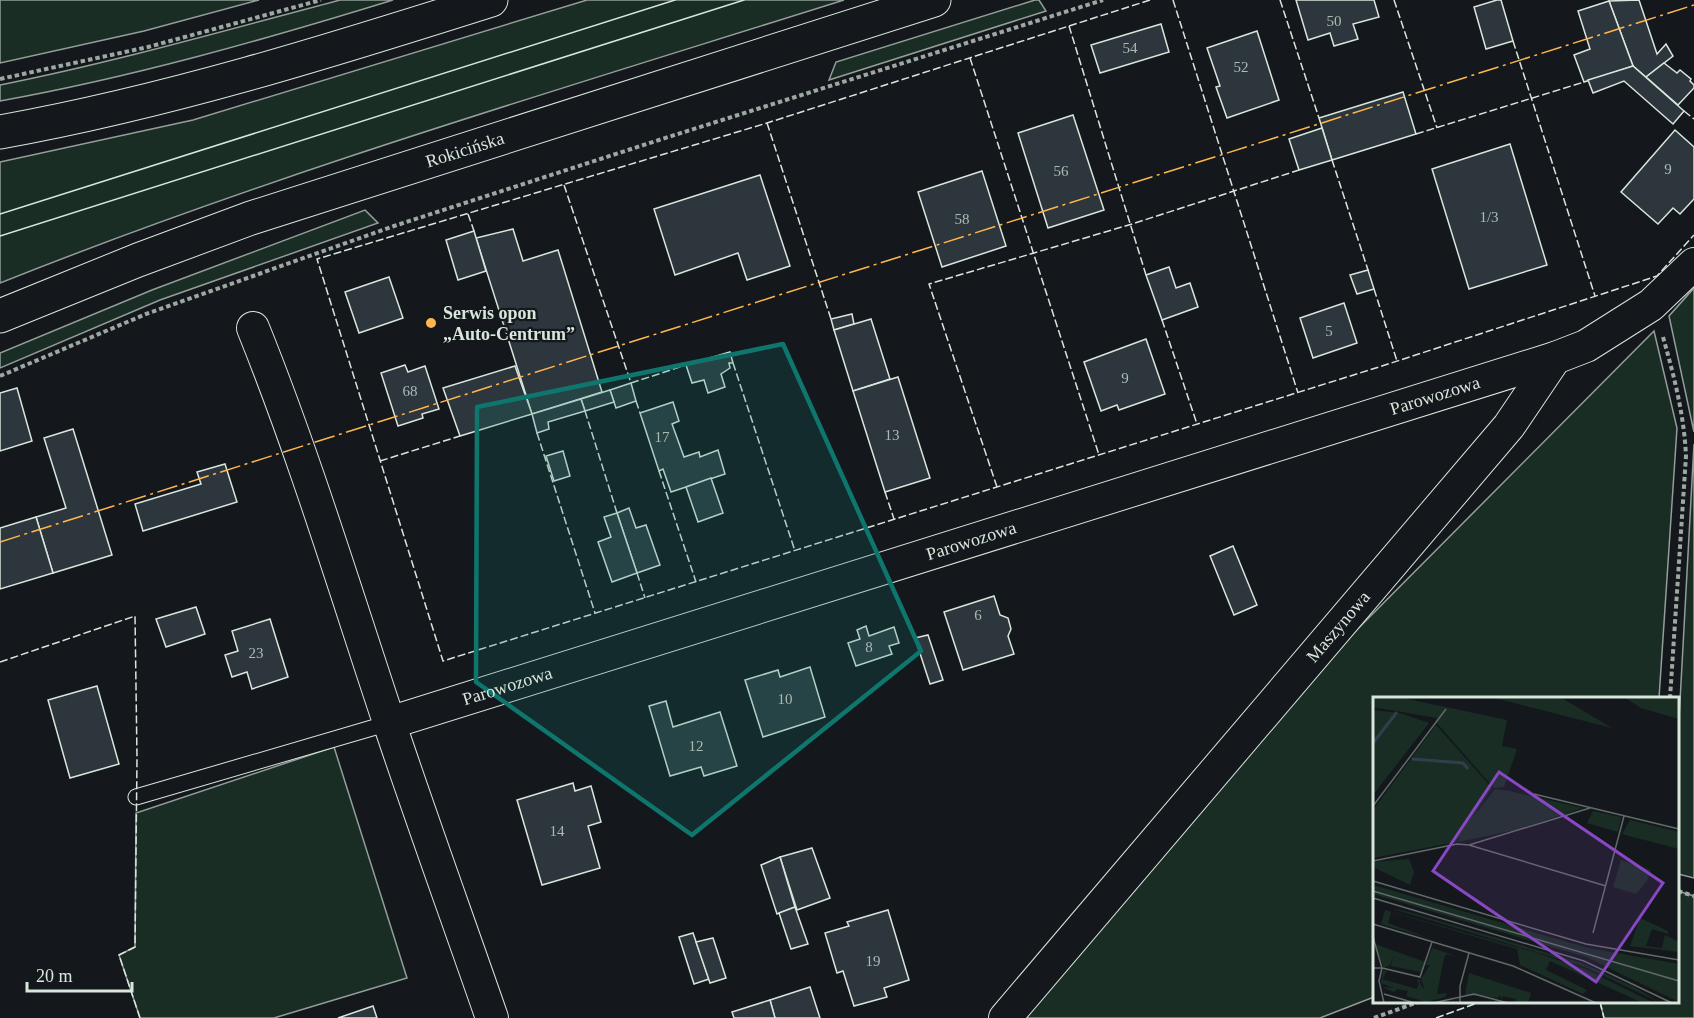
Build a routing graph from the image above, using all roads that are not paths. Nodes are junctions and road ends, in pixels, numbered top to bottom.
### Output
1 (491, 0) edge
2 (934, 0) edge
3 (0, 132) edge
4 (1694, 264) edge
5 (0, 316) edge
6 (253, 328) dead end
7 (1555, 358) junction
8 (389, 723) junction
9 (136, 797) dead end
10 (492, 1018) edge
11 (1005, 1018) edge

1 - 3 main road
2 - 5 main road, Rokicińska
4 - 7 street
6 - 8 street
7 - 8 street, Parowozowa
7 - 11 street, Maszynowa
8 - 9 lane
8 - 10 street

